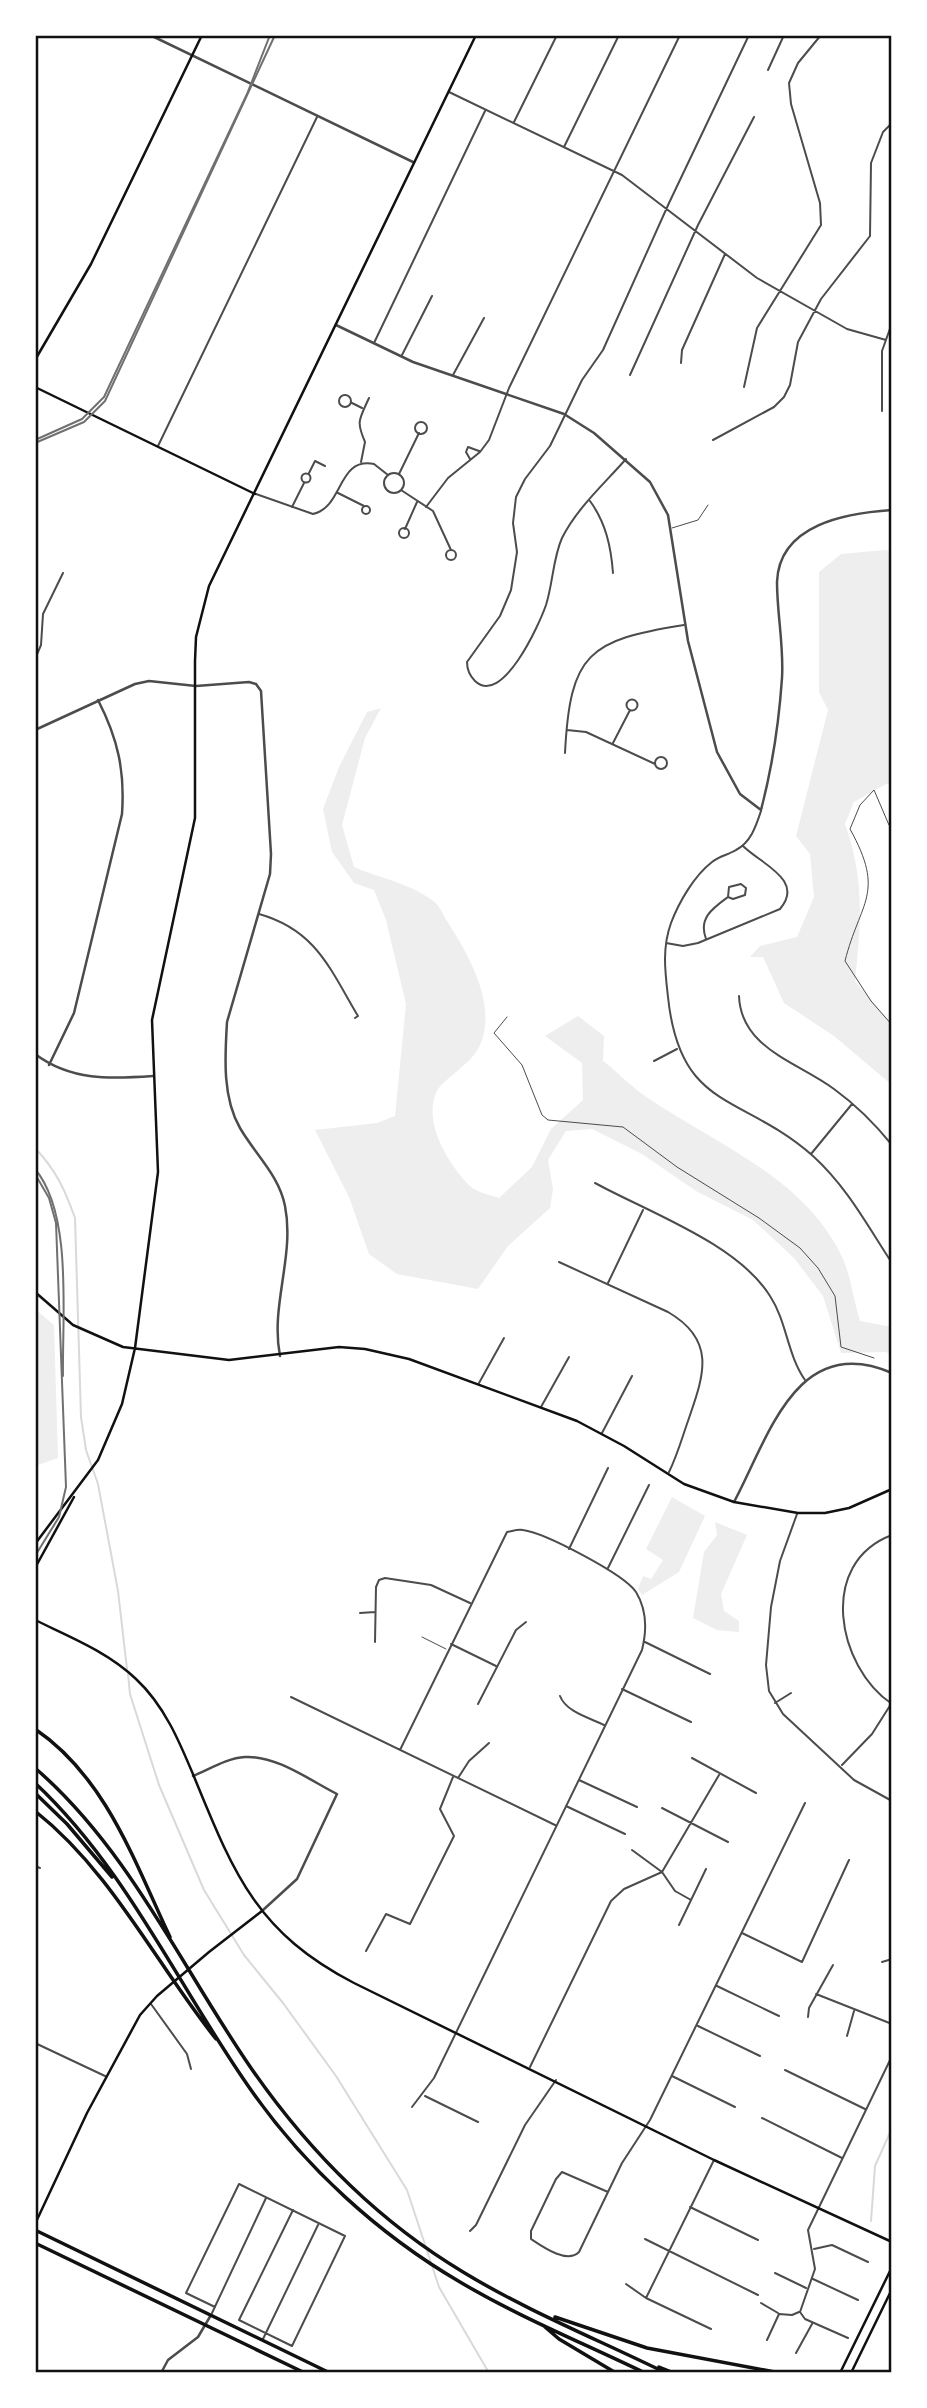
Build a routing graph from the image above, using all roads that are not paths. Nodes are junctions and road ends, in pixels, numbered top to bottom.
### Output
1 (150, 35) edge
2 (202, 35) edge
3 (476, 35) edge
4 (557, 35) edge
5 (619, 35) edge
6 (680, 35) edge
7 (749, 35) edge
8 (783, 35) edge
9 (821, 35) edge
10 (193, 56) junction
11 (768, 70) dead end
12 (448, 92) junction
13 (486, 110) junction
14 (317, 116) junction
15 (754, 117) dead end
16 (892, 122) edge
17 (514, 123) junction
18 (564, 147) junction
19 (413, 162) junction
20 (614, 171) junction
21 (667, 207) junction
22 (696, 230) junction
23 (726, 253) junction
24 (778, 290) junction
25 (432, 296) dead end
26 (814, 312) junction
27 (484, 318) dead end
28 (892, 323) edge
29 (336, 325) junction
30 (886, 340) junction
31 (374, 344) junction
32 (401, 356) junction
33 (35, 360) edge
34 (681, 363) dead end
35 (453, 375) junction
36 (630, 375) dead end
37 (35, 387) edge
38 (744, 387) dead end
39 (507, 394) junction
40 (369, 398) dead end
41 (351, 403) dead end
42 (364, 409) junction
43 (882, 411) dead end
44 (564, 414) junction
45 (419, 433) dead end
46 (713, 439) dead end
47 (157, 446) junction
48 (480, 452) junction
49 (626, 458) junction
50 (470, 460) junction
51 (361, 463) junction
52 (325, 466) dead end
53 (308, 474) junction
54 (388, 475) junction
55 (399, 475) junction
56 (304, 483) junction
57 (401, 490) junction
58 (337, 493) junction
59 (255, 494) junction
60 (590, 500) junction
61 (417, 502) junction
62 (708, 505) dead end
63 (364, 506) dead end
64 (426, 507) junction
65 (292, 508) junction
66 (892, 510) edge
67 (405, 528) dead end
68 (670, 528) junction
69 (451, 550) dead end
70 (63, 573) dead end
71 (613, 573) dead end
72 (685, 625) junction
73 (35, 659) edge
74 (195, 686) junction
75 (98, 700) junction
76 (630, 710) dead end
77 (35, 730) edge
78 (566, 730) junction
79 (613, 744) junction
80 (565, 753) dead end
81 (655, 764) dead end
82 (761, 810) junction
83 (890, 827) joint
84 (892, 831) edge
85 (742, 846) junction
86 (728, 897) junction
87 (258, 914) junction
88 (706, 940) junction
89 (666, 943) junction
90 (739, 996) dead end
91 (507, 1017) dead end
92 (355, 1018) dead end
93 (892, 1025) edge
94 (678, 1049) junction
95 (35, 1054) edge
96 (654, 1061) dead end
97 (49, 1065) junction
98 (153, 1076) junction
99 (853, 1104) junction
100 (892, 1144) edge
101 (811, 1155) junction
102 (594, 1183) dead end
103 (643, 1209) junction
104 (559, 1262) dead end
105 (892, 1263) edge
106 (607, 1284) junction
107 (35, 1292) edge
108 (504, 1338) dead end
109 (135, 1348) junction
110 (280, 1356) junction
111 (569, 1357) dead end
112 (874, 1358) dead end
113 (892, 1373) edge
114 (632, 1376) dead end
115 (805, 1380) junction
116 (478, 1385) junction
117 (541, 1407) junction
118 (602, 1433) junction
119 (608, 1468) dead end
120 (668, 1474) junction
121 (649, 1485) dead end
122 (892, 1489) edge
123 (75, 1494) junction
124 (734, 1502) junction
125 (798, 1513) junction
126 (892, 1535) edge
127 (35, 1544) edge
128 (569, 1550) junction
129 (35, 1568) edge
130 (607, 1569) junction
131 (471, 1603) junction
132 (376, 1612) junction
133 (360, 1613) dead end
134 (35, 1620) edge
135 (526, 1622) dead end
136 (422, 1637) dead end
137 (375, 1642) dead end
138 (644, 1642) junction
139 (451, 1644) junction
140 (448, 1650) junction
141 (497, 1667) junction
142 (710, 1674) dead end
143 (622, 1689) junction
144 (791, 1693) dead end
145 (560, 1696) dead end
146 (290, 1697) dead end
147 (775, 1703) junction
148 (892, 1703) edge
149 (478, 1704) dead end
150 (691, 1722) dead end
151 (604, 1724) junction
152 (35, 1729) edge
153 (489, 1743) dead end
154 (400, 1750) junction
155 (692, 1758) dead end
156 (841, 1767) junction
157 (35, 1768) edge
158 (719, 1775) junction
159 (193, 1776) junction
160 (453, 1776) junction
161 (458, 1779) junction
162 (578, 1779) junction
163 (35, 1783) edge
164 (35, 1793) edge
165 (757, 1793) dead end
166 (892, 1801) edge
167 (805, 1802) dead end
168 (565, 1805) junction
169 (637, 1807) dead end
170 (662, 1808) dead end
171 (35, 1811) edge
172 (692, 1824) junction
173 (556, 1826) junction
174 (625, 1834) dead end
175 (729, 1842) dead end
176 (632, 1850) dead end
177 (849, 1860) dead end
178 (35, 1866) edge
179 (40, 1868) dead end
180 (706, 1869) dead end
181 (663, 1872) junction
182 (126, 1894) junction
183 (691, 1900) junction
184 (262, 1911) junction
185 (679, 1925) dead end
186 (741, 1932) junction
187 (366, 1951) dead end
188 (178, 1953) junction
189 (892, 1959) edge
190 (882, 1962) dead end
191 (833, 1965) dead end
192 (716, 1986) junction
193 (184, 1991) junction
194 (817, 1994) junction
195 (151, 2003) junction
196 (854, 2010) junction
197 (779, 2016) dead end
198 (808, 2017) dead end
199 (892, 2024) edge
200 (696, 2025) junction
201 (457, 2031) junction
202 (847, 2036) dead end
203 (35, 2043) edge
204 (760, 2056) dead end
205 (892, 2056) edge
206 (530, 2067) junction
207 (191, 2068) dead end
208 (785, 2070) dead end
209 (671, 2076) junction
210 (106, 2077) junction
211 (556, 2080) junction
212 (424, 2095) junction
213 (412, 2107) dead end
214 (735, 2107) dead end
215 (866, 2109) junction
216 (762, 2118) dead end
217 (478, 2122) dead end
218 (647, 2125) junction
219 (843, 2158) junction
220 (715, 2160) junction
221 (608, 2192) junction
222 (267, 2197) junction
223 (690, 2207) junction
224 (819, 2208) junction
225 (293, 2210) junction
226 (319, 2223) junction
227 (35, 2224) edge
228 (35, 2230) edge
229 (470, 2231) dead end
230 (645, 2239) dead end
231 (758, 2239) dead end
232 (892, 2242) edge
233 (35, 2243) edge
234 (814, 2249) junction
235 (669, 2253) junction
236 (868, 2262) dead end
237 (892, 2267) edge
238 (775, 2273) dead end
239 (812, 2278) junction
240 (626, 2284) dead end
241 (807, 2288) junction
242 (892, 2289) edge
243 (758, 2295) dead end
244 (646, 2298) junction
245 (858, 2300) dead end
246 (761, 2303) dead end
247 (215, 2307) junction
248 (538, 2311) junction
249 (800, 2312) junction
250 (779, 2314) junction
251 (211, 2315) junction
252 (541, 2323) junction
253 (812, 2323) junction
254 (205, 2325) junction
255 (711, 2329) dead end
256 (266, 2333) junction
257 (849, 2338) dead end
258 (262, 2340) junction
259 (767, 2340) dead end
260 (615, 2348) junction
261 (796, 2353) dead end
262 (892, 2370) edge
263 (852, 2372) edge
264 (161, 2373) edge
265 (305, 2373) edge
266 (330, 2373) edge
267 (617, 2373) edge
268 (645, 2373) edge
269 (666, 2373) edge
270 (674, 2373) edge
271 (780, 2373) edge
272 (841, 2373) edge
273 (886, 2373) edge

1 - 10 street
2 - 10 main road
3 - 12 main road
4 - 17 street
5 - 18 street
6 - 20 street
7 - 21 street
8 - 11 street
9 - 24 street
10 - 14 street
10 - 33 main road
12 - 13 street
12 - 19 main road
13 - 17 street
13 - 31 street
14 - 19 street
14 - 47 street
15 - 22 street
16 - 26 street
17 - 18 street
18 - 20 street
19 - 29 main road
20 - 21 street
20 - 39 street
21 - 22 street
21 - 44 street
22 - 23 street
22 - 36 street
23 - 24 street
23 - 34 street
24 - 26 street
24 - 38 street
25 - 32 street
26 - 30 street
26 - 46 street
27 - 35 street
28 - 30 street
29 - 31 street
29 - 59 main road
30 - 43 street
31 - 32 street
32 - 35 street
35 - 39 street
37 - 47 main road
39 - 44 street
39 - 48 street
40 - 42 street
41 - 42 street
42 - 51 street
44 - 49 street
44 - 60 street
45 - 55 street
47 - 59 main road
48 - 50 street
48 - 50 street
49 - 60 street
49 - 68 street
50 - 64 street
51 - 54 street
51 - 58 street
52 - 53 street
53 - 56 street
53 - 56 street
54 - 55 street
54 - 57 street
55 - 57 street
56 - 65 street
57 - 61 street
58 - 63 street
58 - 65 street
59 - 65 street
59 - 74 main road
60 - 71 street
61 - 64 street
61 - 67 street
62 - 68 lane
64 - 69 street
66 - 82 street
68 - 72 street
70 - 73 street
72 - 78 street
72 - 82 street
74 - 75 street
74 - 87 street
74 - 98 main road
75 - 77 street
75 - 97 street
76 - 79 street
78 - 79 street
78 - 80 street
79 - 81 street
82 - 85 street
83 - 84 street
83 - 93 lane
85 - 88 street
85 - 89 street
86 - 86 street
86 - 88 street
87 - 92 street
87 - 110 street
88 - 89 street
89 - 94 street
90 - 99 street
91 - 112 lane
94 - 96 street
94 - 101 street
95 - 97 street
97 - 98 street
98 - 109 main road
99 - 100 street
99 - 101 street
101 - 105 street
102 - 103 street
103 - 106 street
103 - 115 street
104 - 106 street
106 - 120 street
107 - 109 main road
108 - 116 street
109 - 110 main road
109 - 123 main road
110 - 116 main road
111 - 117 street
113 - 115 street
114 - 118 street
115 - 124 street
116 - 117 main road
117 - 118 main road
118 - 120 main road
119 - 128 street
120 - 124 main road
121 - 130 street
122 - 125 main road
123 - 127 main road
123 - 129 main road
124 - 125 main road
125 - 147 street
126 - 148 street
128 - 130 street
128 - 131 street
130 - 138 street
131 - 132 street
131 - 139 street
132 - 133 street
132 - 137 street
134 - 159 main road
135 - 141 street
136 - 140 lane
138 - 142 street
138 - 143 street
139 - 140 street
139 - 141 street
140 - 154 street
141 - 149 street
143 - 150 street
143 - 151 street
144 - 147 street
145 - 151 street
146 - 154 street
147 - 156 street
148 - 156 street
151 - 162 street
152 - 188 main road
153 - 161 street
154 - 160 street
155 - 158 street
156 - 166 street
157 - 188 main road
158 - 165 street
158 - 172 street
159 - 184 main road
159 - 184 street
160 - 161 street
160 - 187 street
161 - 173 street
162 - 168 street
162 - 169 street
163 - 182 main road
164 - 182 main road
167 - 186 street
168 - 173 street
168 - 174 street
170 - 172 street
171 - 193 main road
172 - 175 street
172 - 181 street
173 - 201 street
176 - 181 street
177 - 186 street
178 - 179 street
180 - 183 street
181 - 183 street
181 - 206 street
182 - 193 main road
183 - 185 street
184 - 195 main road
184 - 201 main road
186 - 192 street
188 - 248 main road
189 - 190 street
191 - 194 street
192 - 197 street
192 - 200 street
193 - 252 main road
194 - 196 street
194 - 198 street
195 - 207 street
195 - 210 main road
196 - 199 street
196 - 202 street
200 - 204 street
200 - 209 street
201 - 206 main road
201 - 212 street
203 - 210 street
205 - 215 street
206 - 211 main road
208 - 215 street
209 - 214 street
209 - 218 street
210 - 227 main road
211 - 218 main road
211 - 229 street
212 - 213 street
212 - 217 street
215 - 219 street
216 - 219 street
218 - 220 main road
218 - 221 street
219 - 224 street
220 - 223 street
220 - 224 main road
221 - 221 street
222 - 225 street
222 - 247 street
222 - 247 street
223 - 231 street
223 - 235 street
224 - 232 main road
224 - 234 street
225 - 226 street
225 - 256 street
226 - 256 street
226 - 256 street
228 - 251 main road
230 - 235 street
233 - 254 main road
234 - 236 street
234 - 239 street
235 - 243 street
235 - 244 street
237 - 272 main road
238 - 241 street
239 - 241 street
239 - 245 street
240 - 244 street
241 - 249 street
242 - 263 main road
244 - 255 street
246 - 250 street
247 - 251 street
248 - 260 main road
248 - 271 main road
249 - 250 street
249 - 253 street
250 - 259 street
251 - 254 street
251 - 258 main road
252 - 267 main road
252 - 268 main road
253 - 257 street
253 - 261 street
254 - 264 street
254 - 265 main road
256 - 258 street
258 - 266 main road
260 - 269 main road
260 - 270 main road
262 - 273 street

